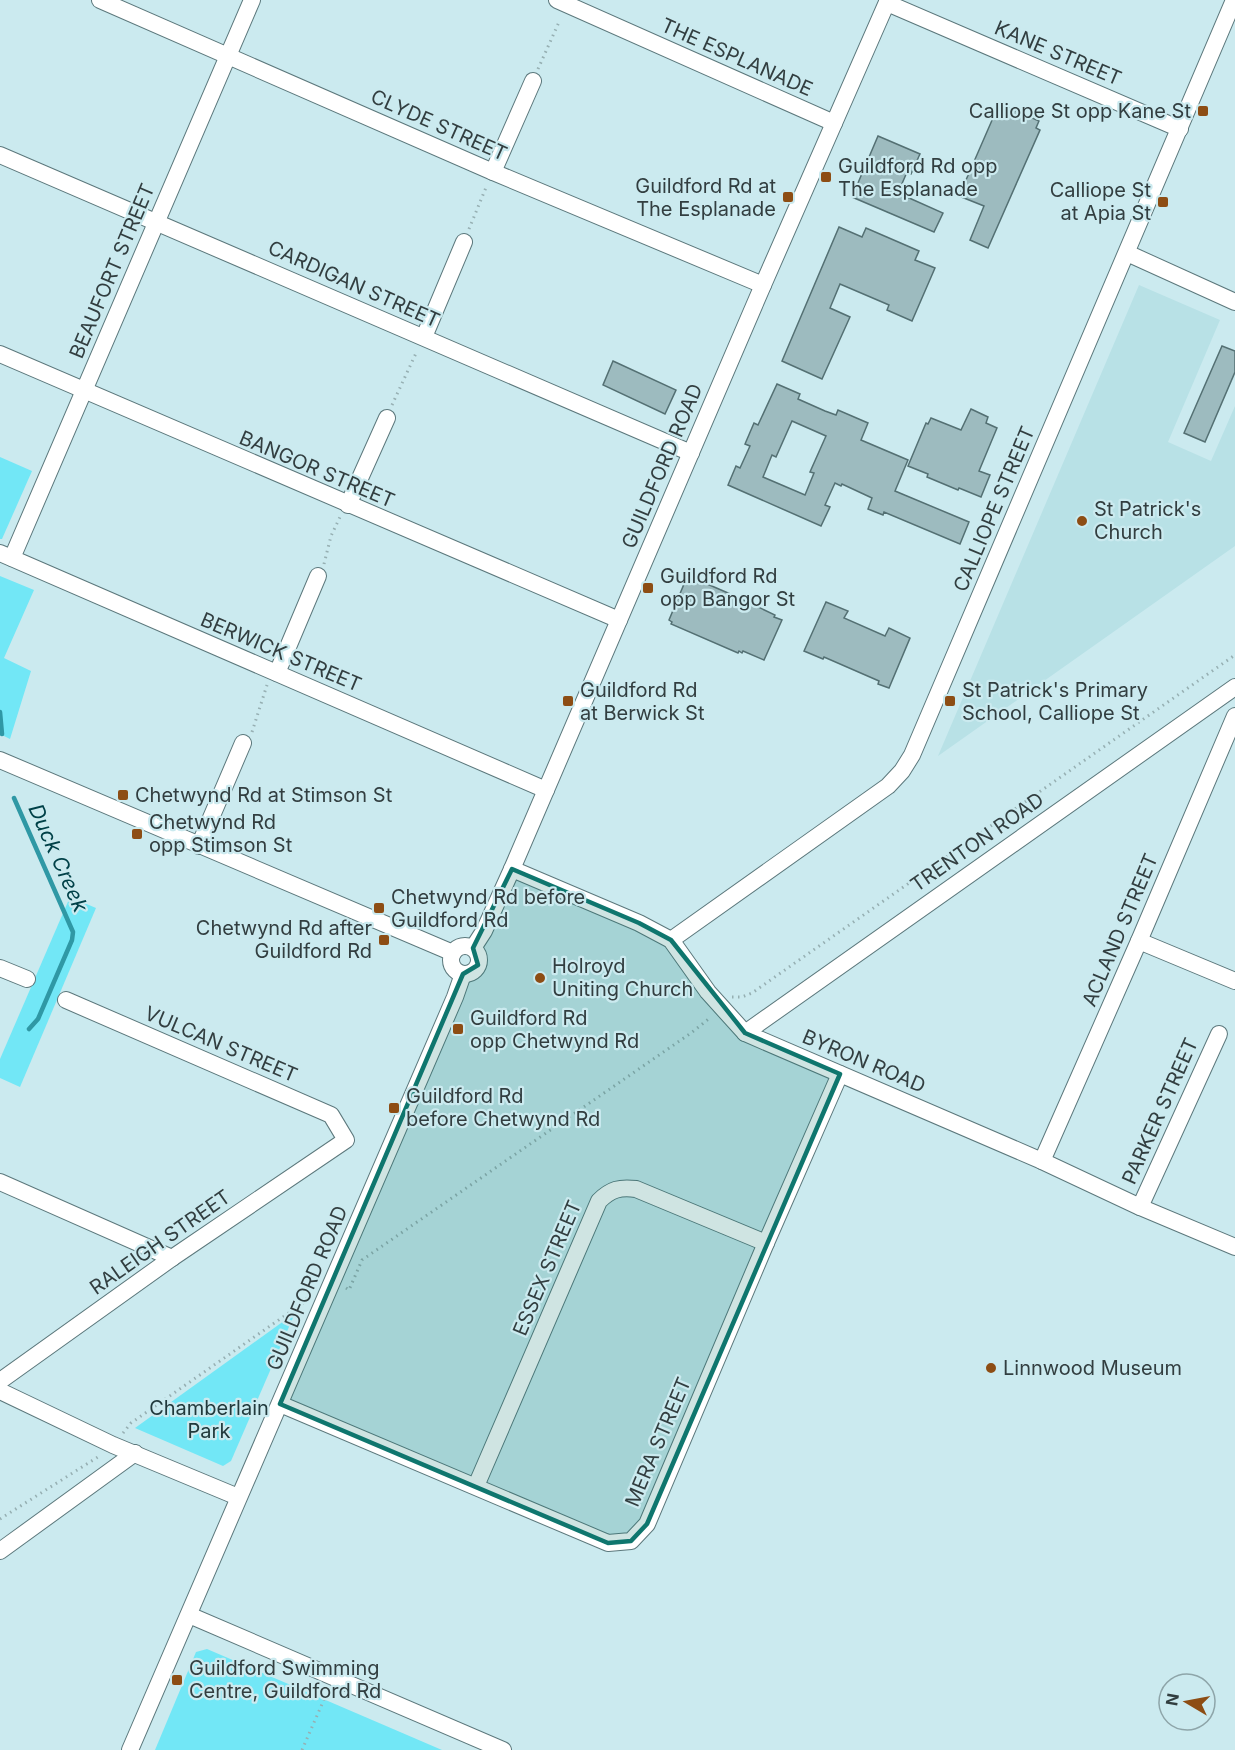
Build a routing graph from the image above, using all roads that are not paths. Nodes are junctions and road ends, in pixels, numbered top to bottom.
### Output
1 (100, 0) edge
2 (252, 0) edge
3 (1234, 0) edge
4 (560, 1) edge
5 (888, 1) edge
6 (227, 55) junction
7 (533, 81) road end
8 (834, 123) junction
9 (1180, 129) junction
10 (0, 154) edge
11 (493, 172) junction
12 (156, 220) junction
13 (464, 242) road end
14 (1127, 253) junction
15 (763, 285) junction
16 (1235, 302) edge
17 (424, 337) junction
18 (0, 354) edge
19 (84, 391) junction
20 (387, 418) road end
21 (691, 453) junction
22 (348, 505) junction
23 (6, 555) edge
24 (318, 576) road end
25 (619, 620) junction
26 (272, 679) junction
27 (1230, 690) edge
28 (1235, 714) edge
29 (243, 743) road end
30 (1, 764) edge
31 (546, 790) junction
32 (199, 846) junction
33 (512, 869) junction
34 (671, 940) junction
35 (1139, 941) junction
36 (473, 948) junction
37 (453, 953) junction
38 (0, 968) edge
39 (463, 974) junction
40 (27, 979) dead end
41 (1235, 981) edge
42 (66, 1000) dead end
43 (745, 1033) junction
44 (1219, 1034) dead end
45 (840, 1074) junction
46 (346, 1140) joint
47 (1042, 1161) junction
48 (0, 1182) edge
49 (1140, 1207) junction
50 (766, 1243) junction
51 (1235, 1247) edge
52 (172, 1258) junction
53 (0, 1381) edge
54 (0, 1392) edge
55 (280, 1404) junction
56 (135, 1453) junction
57 (476, 1486) junction
58 (238, 1497) junction
59 (0, 1551) edge
60 (189, 1615) junction
61 (130, 1750) edge
62 (503, 1750) edge

1 - 6 street, CLYDE STREET
2 - 6 street, BEAUFORT STREET
3 - 9 street, CALLIOPE STREET
4 - 8 street, THE ESPLANADE
5 - 8 street, GUILDFORD ROAD
5 - 9 street, KANE STREET
6 - 11 street, CLYDE STREET
6 - 12 street, BEAUFORT STREET
7 - 11 street
8 - 15 street, GUILDFORD ROAD
9 - 14 street, CALLIOPE STREET
10 - 12 street, CARDIGAN STREET
11 - 15 street, CLYDE STREET
12 - 17 street, CARDIGAN STREET
12 - 19 street, BEAUFORT STREET
13 - 17 street
14 - 16 street
14 - 34 street, CALLIOPE STREET
15 - 21 street, GUILDFORD ROAD
17 - 21 street, CARDIGAN STREET
18 - 19 street, BANGOR STREET
19 - 22 street, BANGOR STREET
19 - 23 street, BEAUFORT STREET
20 - 22 street
21 - 25 street, GUILDFORD ROAD
22 - 25 street, BANGOR STREET
23 - 26 street, BERWICK STREET
24 - 26 street
25 - 31 street, GUILDFORD ROAD
26 - 31 street, BERWICK STREET
27 - 28 street
27 - 43 street, TRENTON ROAD
28 - 35 street, ACLAND STREET
29 - 32 street
30 - 32 street
31 - 33 street, GUILDFORD ROAD
32 - 37 street
33 - 34 street, BYRON ROAD
33 - 36 street, GUILDFORD ROAD
34 - 43 street, BYRON ROAD
35 - 41 street
35 - 47 street, ACLAND STREET
36 - 37 street
36 - 39 street
37 - 39 street
38 - 40 street
39 - 55 street, GUILDFORD ROAD
42 - 46 street, VULCAN STREET
43 - 45 street, BYRON ROAD
44 - 49 street, PARKER STREET
45 - 47 street, BYRON ROAD
45 - 50 street, MERA STREET
46 - 52 street, RALEIGH STREET
47 - 49 street, BYRON ROAD
48 - 52 street
49 - 51 street, BYRON ROAD
50 - 57 street, ESSEX STREET
50 - 57 street, MERA STREET
52 - 53 street, RALEIGH STREET
54 - 56 street
55 - 57 street, MERA STREET
55 - 58 street, GUILDFORD ROAD
56 - 58 street
56 - 59 street
58 - 60 street, GUILDFORD ROAD
60 - 61 street, GUILDFORD ROAD
60 - 62 street

